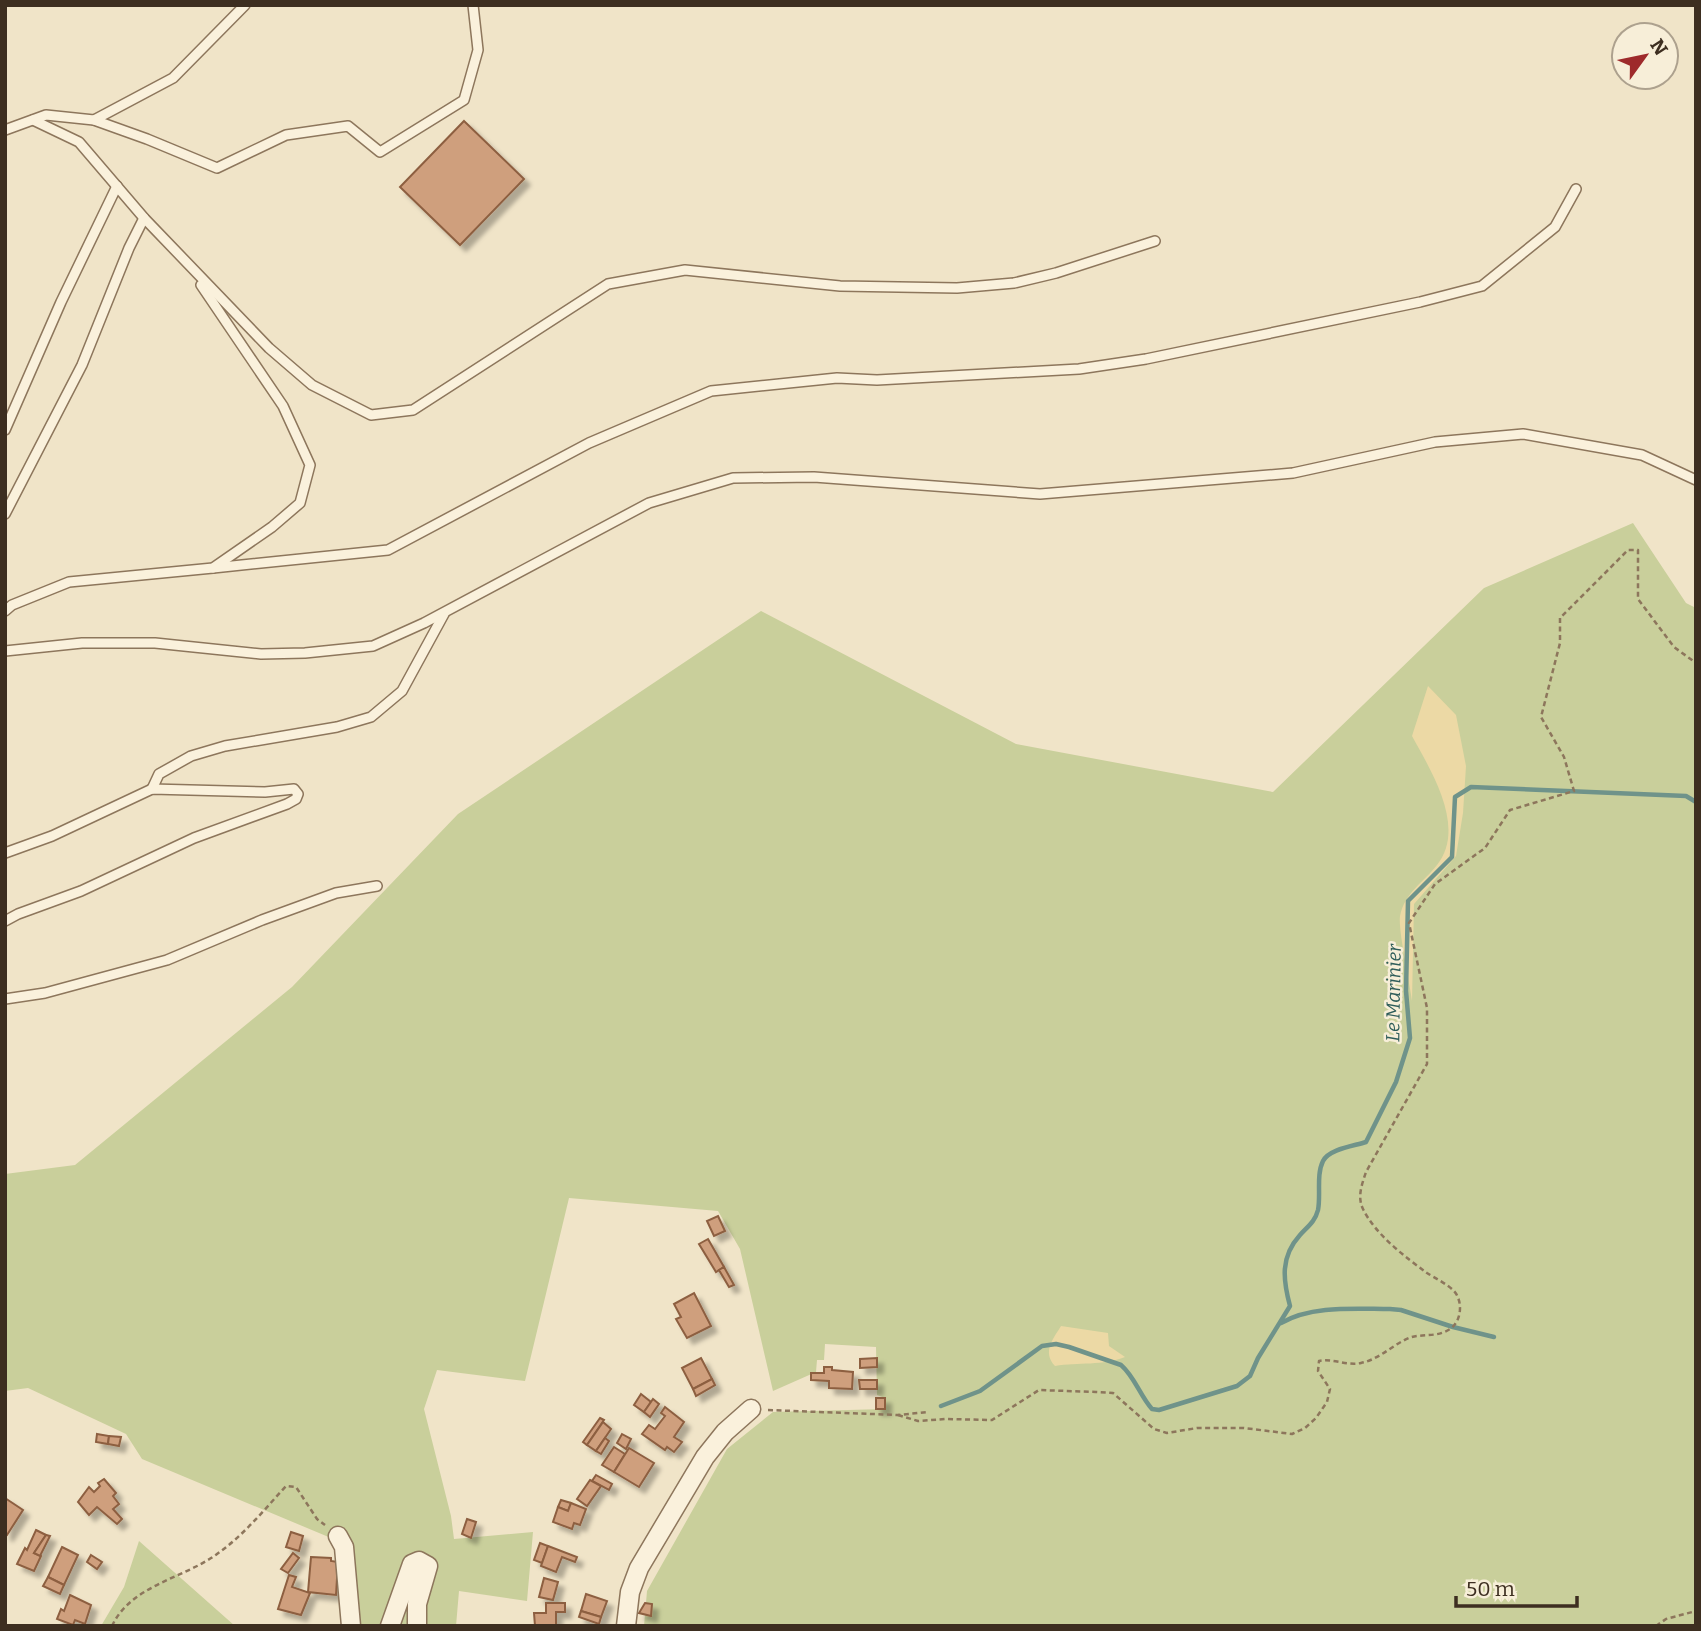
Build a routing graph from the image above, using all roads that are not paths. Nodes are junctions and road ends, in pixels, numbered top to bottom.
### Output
1 (245, 5) edge
2 (473, 5) edge
3 (33, 120) junction
4 (93, 120) junction
5 (5, 130) edge
6 (117, 186) junction
7 (1576, 189) dead end
8 (144, 218) junction
9 (1155, 241) dead end
10 (186, 263) junction
11 (5, 430) edge
12 (1696, 480) edge
13 (5, 514) edge
14 (213, 568) junction
15 (5, 611) edge
16 (445, 612) junction
17 (5, 651) edge
18 (152, 789) junction
19 (5, 853) edge
20 (377, 886) dead end
21 (5, 921) edge
22 (5, 999) edge
23 (751, 1409) road end
24 (338, 1536) road end
25 (351, 1626) edge
26 (390, 1626) edge
27 (417, 1626) edge
28 (626, 1626) edge

1 - 4 lane
2 - 4 lane
3 - 4 lane
3 - 5 lane
3 - 6 lane
6 - 8 lane
6 - 11 lane
7 - 14 lane
8 - 10 lane
8 - 13 lane
9 - 10 lane
10 - 14 lane
12 - 16 lane
14 - 15 lane
16 - 17 lane
16 - 18 lane
18 - 19 lane
18 - 21 lane
20 - 22 lane
23 - 28 street
24 - 25 street
26 - 27 street

